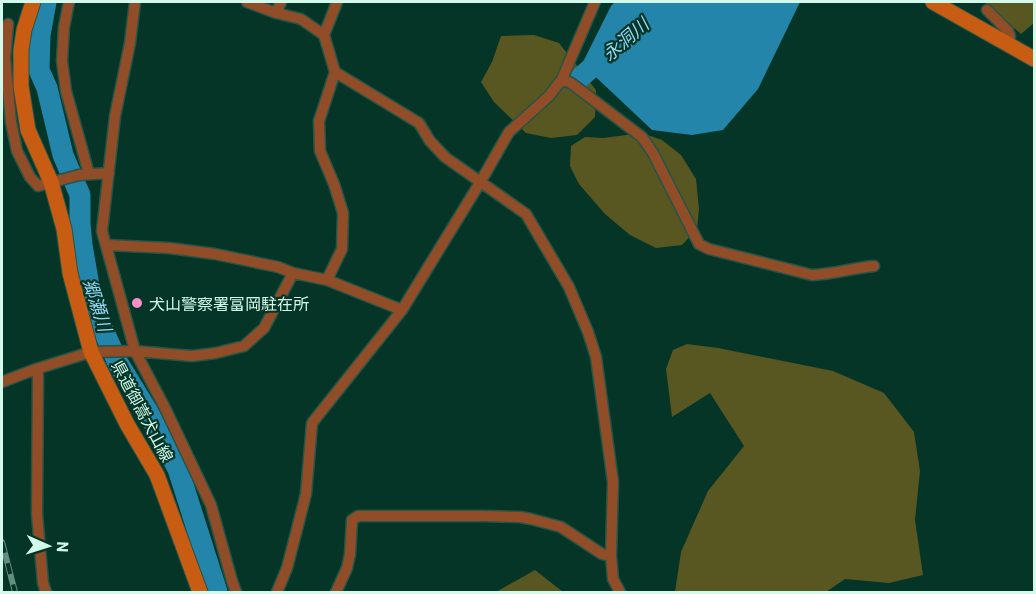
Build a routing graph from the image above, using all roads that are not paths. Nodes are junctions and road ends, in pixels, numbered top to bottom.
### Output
1 (33, 2) edge
2 (69, 2) edge
3 (135, 2) edge
4 (247, 2) edge
5 (281, 2) edge
6 (337, 2) edge
7 (594, 2) edge
8 (933, 2) edge
9 (987, 10) dead end
10 (276, 13) junction
11 (5, 23) edge
12 (24, 30) junction
13 (324, 35) junction
14 (1008, 44) junction
15 (1035, 59) edge
16 (335, 72) junction
17 (562, 79) junction
18 (109, 173) junction
19 (84, 174) junction
20 (481, 181) junction
21 (51, 182) junction
22 (106, 245) junction
23 (874, 266) dead end
24 (292, 273) junction
25 (327, 280) junction
26 (402, 310) junction
27 (135, 351) junction
28 (91, 352) junction
29 (36, 369) junction
30 (2, 381) edge
31 (611, 556) junction
32 (46, 592) edge
33 (200, 592) edge
34 (236, 592) edge
35 (277, 592) edge
36 (336, 592) edge
37 (620, 592) edge

1 - 12 main road, 県道御嵩犬山線
2 - 19 street
3 - 18 street
4 - 10 street
5 - 10 street
6 - 13 street
7 - 17 street
8 - 14 main road
9 - 14 street
10 - 13 street
11 - 12 street
11 - 21 street
12 - 21 main road, 県道御嵩犬山線
13 - 16 street
14 - 15 main road
16 - 20 street
16 - 25 street
17 - 20 street
17 - 23 street
18 - 19 street
18 - 22 street
19 - 21 street
20 - 26 street
20 - 31 street
21 - 28 main road, 県道御嵩犬山線
22 - 24 street
22 - 27 street
24 - 25 street
24 - 27 street
25 - 26 street
26 - 35 street
27 - 28 street
27 - 34 street
28 - 29 street
28 - 33 main road, 県道御嵩犬山線
29 - 30 street
29 - 32 street
31 - 36 street
31 - 37 street

